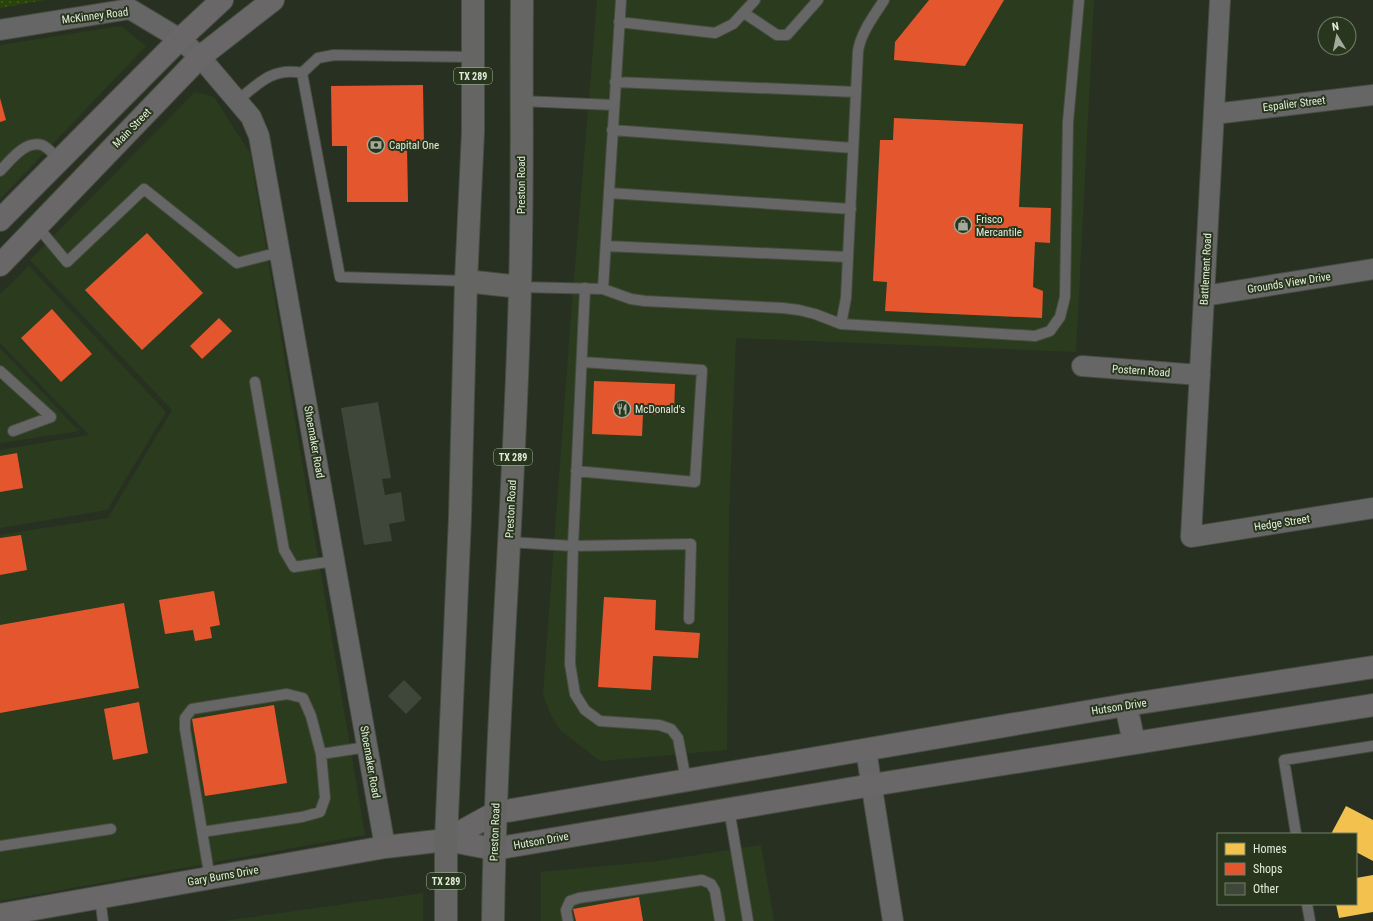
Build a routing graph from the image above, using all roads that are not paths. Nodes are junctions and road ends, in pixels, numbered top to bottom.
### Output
1 (222, 0) edge
2 (272, 0) edge
3 (472, 0) edge
4 (522, 0) edge
5 (621, 0) edge
6 (755, 0) edge
7 (818, 0) edge
8 (884, 0) edge
9 (1078, 0) edge
10 (1220, 0) edge
11 (744, 13) junction
12 (619, 22) junction
13 (0, 30) edge
14 (180, 39) junction
15 (200, 57) junction
16 (473, 57) junction
17 (302, 73) junction
18 (615, 82) junction
19 (856, 92) junction
20 (1373, 95) edge
21 (237, 101) junction
22 (521, 101) junction
23 (614, 105) junction
24 (1214, 114) junction
25 (612, 130) junction
26 (853, 148) junction
27 (59, 160) junction
28 (0, 171) edge
29 (609, 193) junction
30 (851, 209) junction
31 (0, 220) edge
32 (38, 226) junction
33 (606, 246) junction
34 (280, 252) junction
35 (848, 257) junction
36 (0, 265) edge
37 (1373, 269) edge
38 (466, 281) junction
39 (520, 287) junction
40 (585, 288) junction
41 (603, 289) junction
42 (1204, 296) junction
43 (841, 324) junction
44 (582, 362) junction
45 (1082, 366) dead end
46 (0, 371) edge
47 (1200, 375) junction
48 (255, 382) dead end
49 (14, 431) dead end
50 (576, 471) junction
51 (1373, 508) edge
52 (1191, 537) joint
53 (509, 542) junction
54 (573, 546) junction
55 (334, 561) junction
56 (689, 619) dead end
57 (1373, 667) edge
58 (1373, 705) edge
59 (1126, 706) junction
60 (1134, 743) junction
61 (1373, 746) edge
62 (367, 747) junction
63 (866, 750) junction
64 (322, 754) junction
65 (686, 780) junction
66 (872, 785) junction
67 (729, 809) junction
68 (495, 812) junction
69 (111, 829) dead end
70 (202, 832) junction
71 (1296, 833) edge
72 (446, 840) junction
73 (0, 846) edge
74 (385, 847) junction
75 (494, 849) junction
76 (210, 879) junction
77 (100, 898) junction
78 (1307, 905) edge
79 (0, 915) edge
80 (103, 921) edge
81 (446, 921) edge
82 (493, 921) edge
83 (568, 921) edge
84 (720, 921) edge
85 (748, 921) edge
86 (893, 921) edge
87 (1310, 921) edge

1 - 14 street
2 - 15 street, Main Street
3 - 16 main road, TX 289
4 - 22 main road, Preston Road / TX 289
5 - 12 lane
6 - 11 lane
7 - 11 lane
8 - 19 lane
9 - 43 lane
10 - 24 street, Battlement Road
11 - 12 lane
12 - 18 lane
13 - 14 street, McKinney Road
14 - 15 street, McKinney Road
14 - 27 street
15 - 21 street, Shoemaker Road
15 - 32 street, Main Street
16 - 17 lane
16 - 38 main road, TX 289
17 - 21 lane
17 - 38 lane
18 - 19 lane
18 - 23 lane
19 - 26 lane
20 - 24 street, Espalier Street
21 - 34 street, Shoemaker Road
22 - 23 lane
22 - 39 main road, Preston Road / TX 289
23 - 25 lane
24 - 42 street, Battlement Road
25 - 26 lane
25 - 29 lane
26 - 30 lane
27 - 28 lane
27 - 31 street
29 - 30 lane
29 - 33 lane
30 - 35 lane
32 - 34 lane
32 - 36 street, Main Street
33 - 35 lane
33 - 41 lane
34 - 55 street, Shoemaker Road
35 - 43 lane
37 - 42 street, Grounds View Drive
38 - 39 main road
38 - 72 main road, TX 289
39 - 40 lane
39 - 53 main road, Preston Road / TX 289
40 - 41 lane
40 - 44 lane
41 - 43 lane
42 - 47 street, Battlement Road
44 - 50 lane
44 - 50 lane
45 - 47 street, Postern Road
46 - 49 lane
47 - 52 street, Battlement Road
48 - 55 lane
50 - 54 lane
51 - 52 street, Hedge Street
53 - 54 lane
53 - 68 main road, Preston Road / TX 289
54 - 56 lane
54 - 65 lane
55 - 62 street, Shoemaker Road
57 - 59 street, Hutson Drive
58 - 60 street, Hutson Drive
59 - 60 street
59 - 63 street, Hutson Drive
60 - 66 street, Hutson Drive
61 - 71 lane
62 - 64 lane
62 - 74 street, Shoemaker Road
63 - 65 street, Hutson Drive
63 - 66 street
64 - 70 lane
64 - 70 lane
65 - 68 street, Hutson Drive
66 - 67 street, Hutson Drive
66 - 86 street
67 - 75 street, Hutson Drive
67 - 85 lane
68 - 72 street, Hutson Drive
68 - 75 main road, Preston Road / TX 289
69 - 73 lane
70 - 76 lane
72 - 74 street, Gary Burns Drive
72 - 75 street, Hutson Drive
72 - 81 main road, TX 289
74 - 76 street, Gary Burns Drive
75 - 82 main road, Preston Road / TX 289
76 - 77 street, Gary Burns Drive
77 - 79 street, Gary Burns Drive
77 - 80 lane
78 - 87 lane
83 - 84 lane

